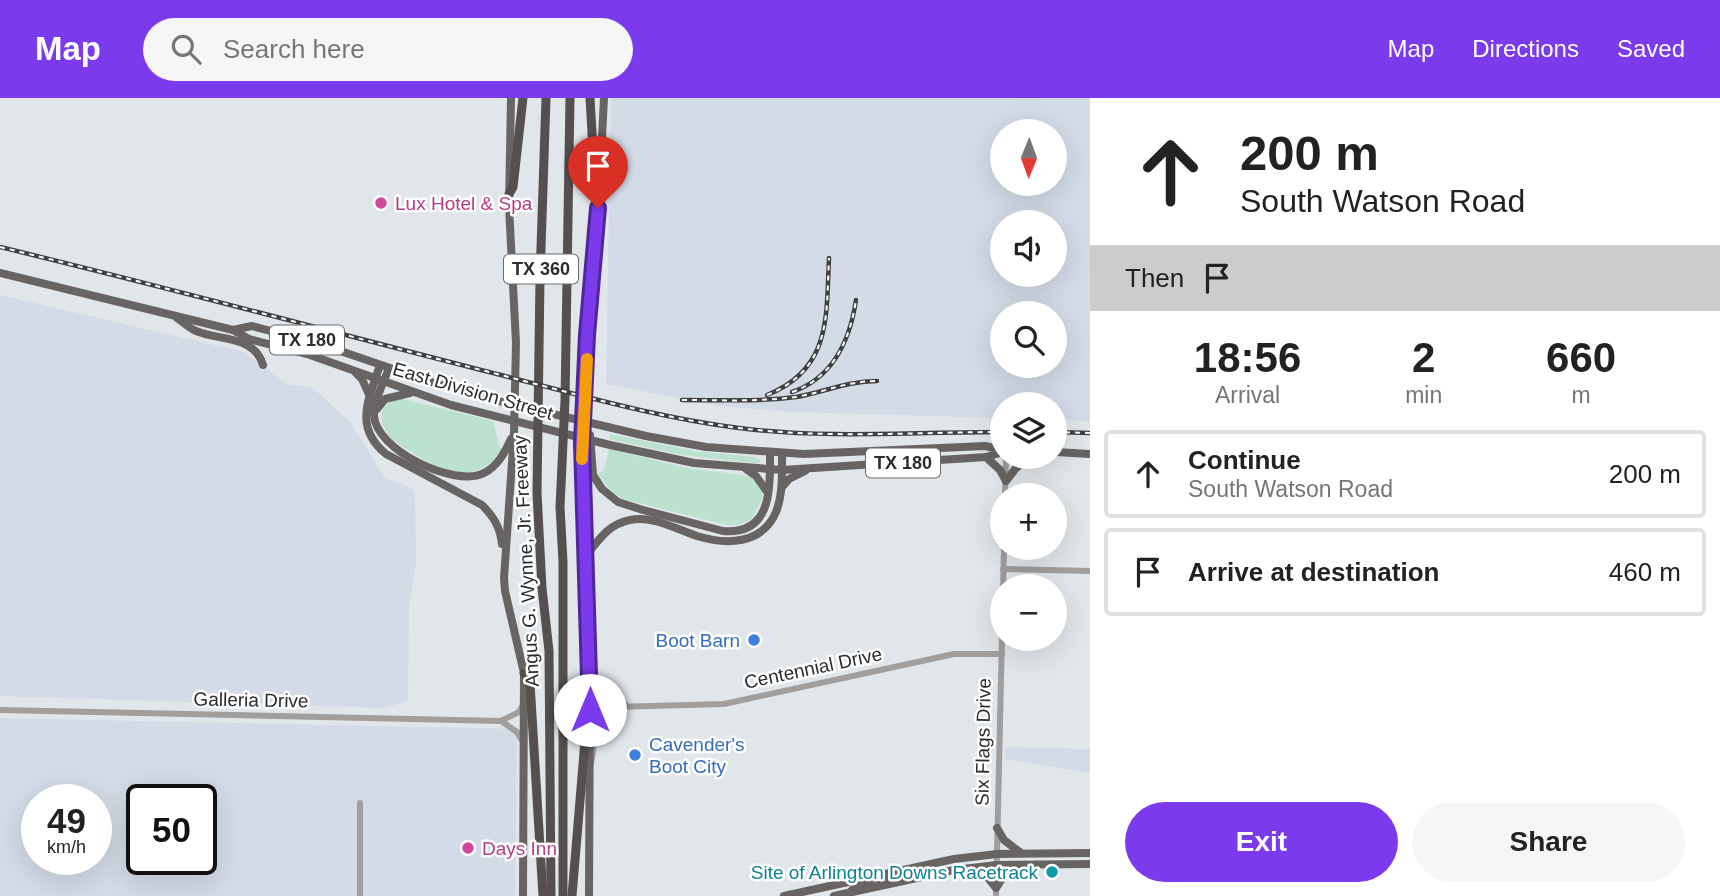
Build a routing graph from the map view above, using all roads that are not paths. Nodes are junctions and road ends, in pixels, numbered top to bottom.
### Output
1 (511, 98) edge
2 (523, 98) edge
3 (546, 98) edge
4 (570, 98) edge
5 (590, 98) edge
6 (604, 98) edge
7 (509, 194) junction
8 (598, 208) junction
9 (0, 273) edge
10 (171, 314) junction
11 (233, 330) junction
12 (263, 365) dead end
13 (385, 366) junction
14 (354, 371) junction
15 (380, 381) junction
16 (414, 393) junction
17 (370, 397) junction
18 (375, 412) junction
19 (584, 428) junction
20 (514, 433) junction
21 (990, 447) edge
22 (770, 453) junction
23 (782, 453) junction
24 (1067, 453) edge
25 (1090, 454) edge
26 (990, 456) edge
27 (986, 457) junction
28 (744, 468) junction
29 (770, 469) junction
30 (808, 469) junction
31 (1006, 469) edge
32 (1015, 469) edge
33 (782, 470) junction
34 (1006, 481) junction
35 (780, 489) junction
36 (768, 495) junction
37 (585, 557) junction
38 (505, 558) junction
39 (1003, 560) edge
40 (1003, 569) junction
41 (1090, 571) edge
42 (1002, 654) junction
43 (524, 673) junction
44 (590, 676) junction
45 (526, 699) junction
46 (630, 705) junction
47 (0, 710) edge
48 (590, 710) junction
49 (501, 721) junction
50 (525, 747) junction
51 (590, 765) junction
52 (360, 803) dead end
53 (997, 828) junction
54 (1021, 853) junction
55 (1090, 853) edge
56 (997, 854) junction
57 (1090, 864) edge
58 (997, 865) junction
59 (1020, 865) junction
60 (967, 868) junction
61 (892, 871) junction
62 (567, 891) edge
63 (547, 892) edge
64 (850, 892) junction
65 (996, 892) edge
66 (589, 895) edge
67 (360, 896) edge
68 (523, 896) edge
69 (784, 896) edge
70 (834, 896) edge

1 - 7 main road
2 - 7 highway
3 - 63 highway, Angus G. Wynne, Jr. Freeway / TX 360
4 - 62 highway, Angus G. Wynne, Jr. Freeway / TX 360
5 - 8 highway
6 - 8 main road
7 - 20 main road
8 - 19 main road
9 - 10 main road, East Division Street / TX 180
10 - 11 main road, East Division Street / TX 180
10 - 12 main road
11 - 13 main road, East Division Street / TX 180
11 - 14 main road, East Division Street / TX 180
13 - 15 main road
13 - 22 main road, East Division Street / TX 180
14 - 15 main road, East Division Street / TX 180
14 - 17 main road
15 - 16 main road, East Division Street / TX 180
15 - 17 main road
15 - 18 main road
16 - 18 main road
16 - 28 main road, East Division Street / TX 180
17 - 38 main road
18 - 20 main road
19 - 36 main road
19 - 37 main road
20 - 38 main road
21 - 23 main road, East Division Street / TX 180
22 - 23 main road, East Division Street / TX 180
22 - 29 main road
23 - 33 main road
24 - 25 main road
26 - 27 main road, East Division Street / TX 180
27 - 30 main road, East Division Street / TX 180
27 - 34 main road
28 - 29 main road, East Division Street / TX 180
28 - 36 main road
29 - 33 main road, East Division Street / TX 180
29 - 36 main road
30 - 33 main road, East Division Street / TX 180
30 - 35 main road
31 - 34 street
32 - 34 main road
33 - 35 main road
35 - 37 main road
37 - 44 main road
38 - 43 main road
39 - 40 street, Six Flags Drive
40 - 41 street
40 - 42 street, Six Flags Drive
42 - 46 street, Centennial Drive
42 - 53 street, Six Flags Drive
43 - 45 main road
43 - 63 highway
44 - 46 street, Centennial Drive
44 - 48 main road
45 - 49 street
45 - 50 main road
46 - 51 street, Centennial Drive
47 - 49 street, Galleria Drive
48 - 51 main road
48 - 62 highway
49 - 50 street
50 - 68 main road
51 - 66 main road
52 - 67 street
53 - 54 main road
53 - 56 street, Six Flags Drive
54 - 55 main road
54 - 56 main road
56 - 58 street, Six Flags Drive
56 - 61 main road
57 - 59 main road
58 - 59 main road
58 - 60 main road
58 - 65 street, Six Flags Drive
59 - 65 main road
60 - 64 main road
60 - 65 main road
61 - 64 main road
61 - 69 main road
64 - 70 main road

